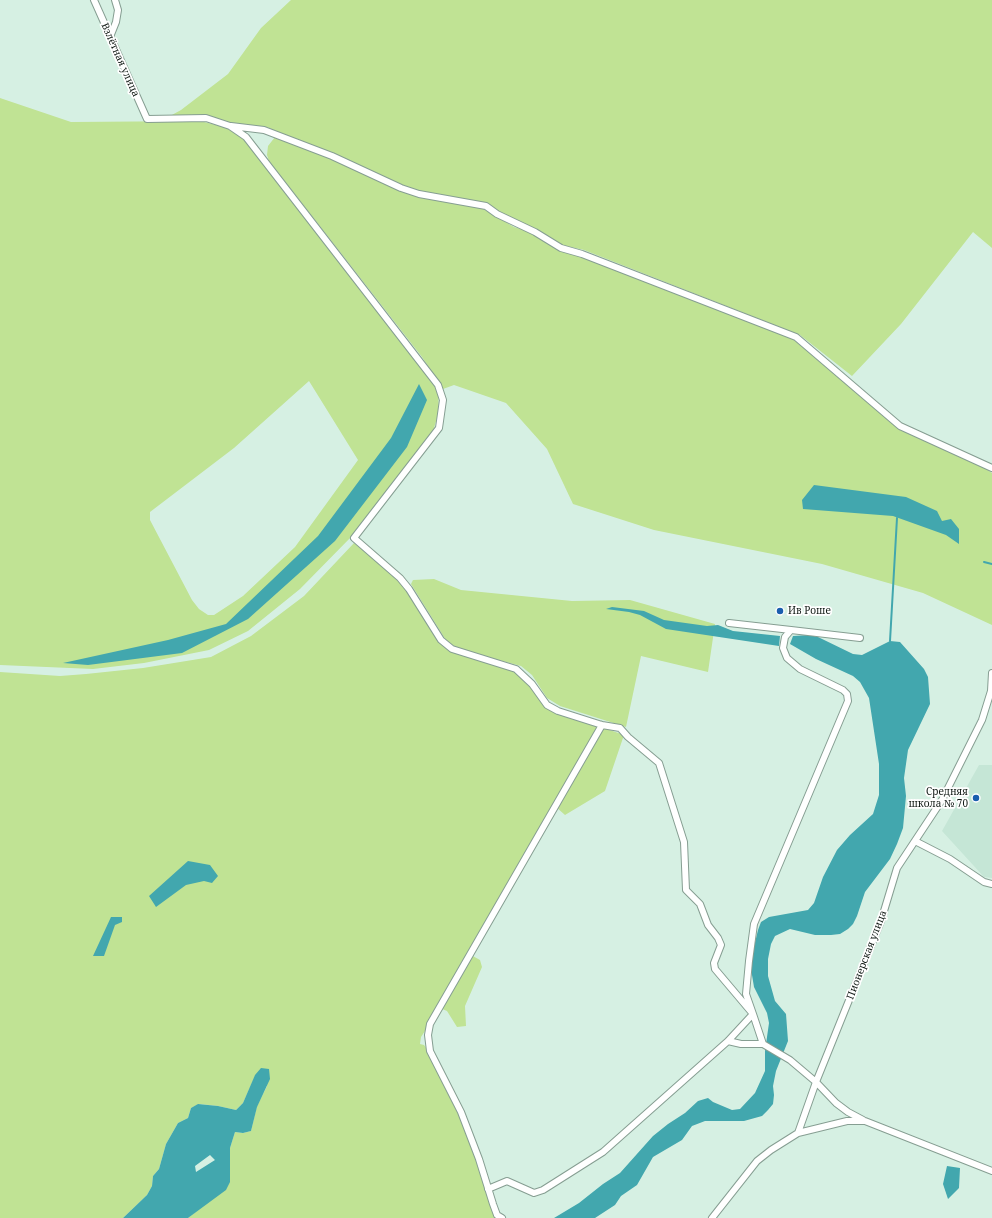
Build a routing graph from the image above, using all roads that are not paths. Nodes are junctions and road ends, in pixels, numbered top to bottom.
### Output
1 (94, 0) edge
2 (115, 0) edge
3 (110, 37) junction
4 (230, 126) junction
5 (992, 468) edge
6 (729, 623) dead end
7 (791, 630) junction
8 (860, 638) dead end
9 (992, 673) edge
10 (602, 725) junction
11 (915, 841) junction
12 (992, 884) edge
13 (753, 1014) junction
14 (728, 1040) junction
15 (763, 1044) junction
16 (816, 1082) junction
17 (865, 1121) junction
18 (798, 1134) junction
19 (992, 1171) edge
20 (488, 1189) junction
21 (714, 1217) edge
22 (502, 1218) edge

1 - 3 street, Взлётная улица
2 - 3 street
3 - 4 street, Взлётная улица
4 - 5 street
4 - 10 street
6 - 7 street
7 - 8 street
7 - 13 street
9 - 11 street, Пионерская улица
10 - 13 street
10 - 20 street
11 - 12 street
11 - 16 street, Пионерская улица
13 - 14 street
13 - 15 street
14 - 15 street
14 - 20 street
15 - 16 street
16 - 17 street
16 - 18 street, Пионерская улица
17 - 18 street
17 - 19 street
18 - 21 street
20 - 22 street

